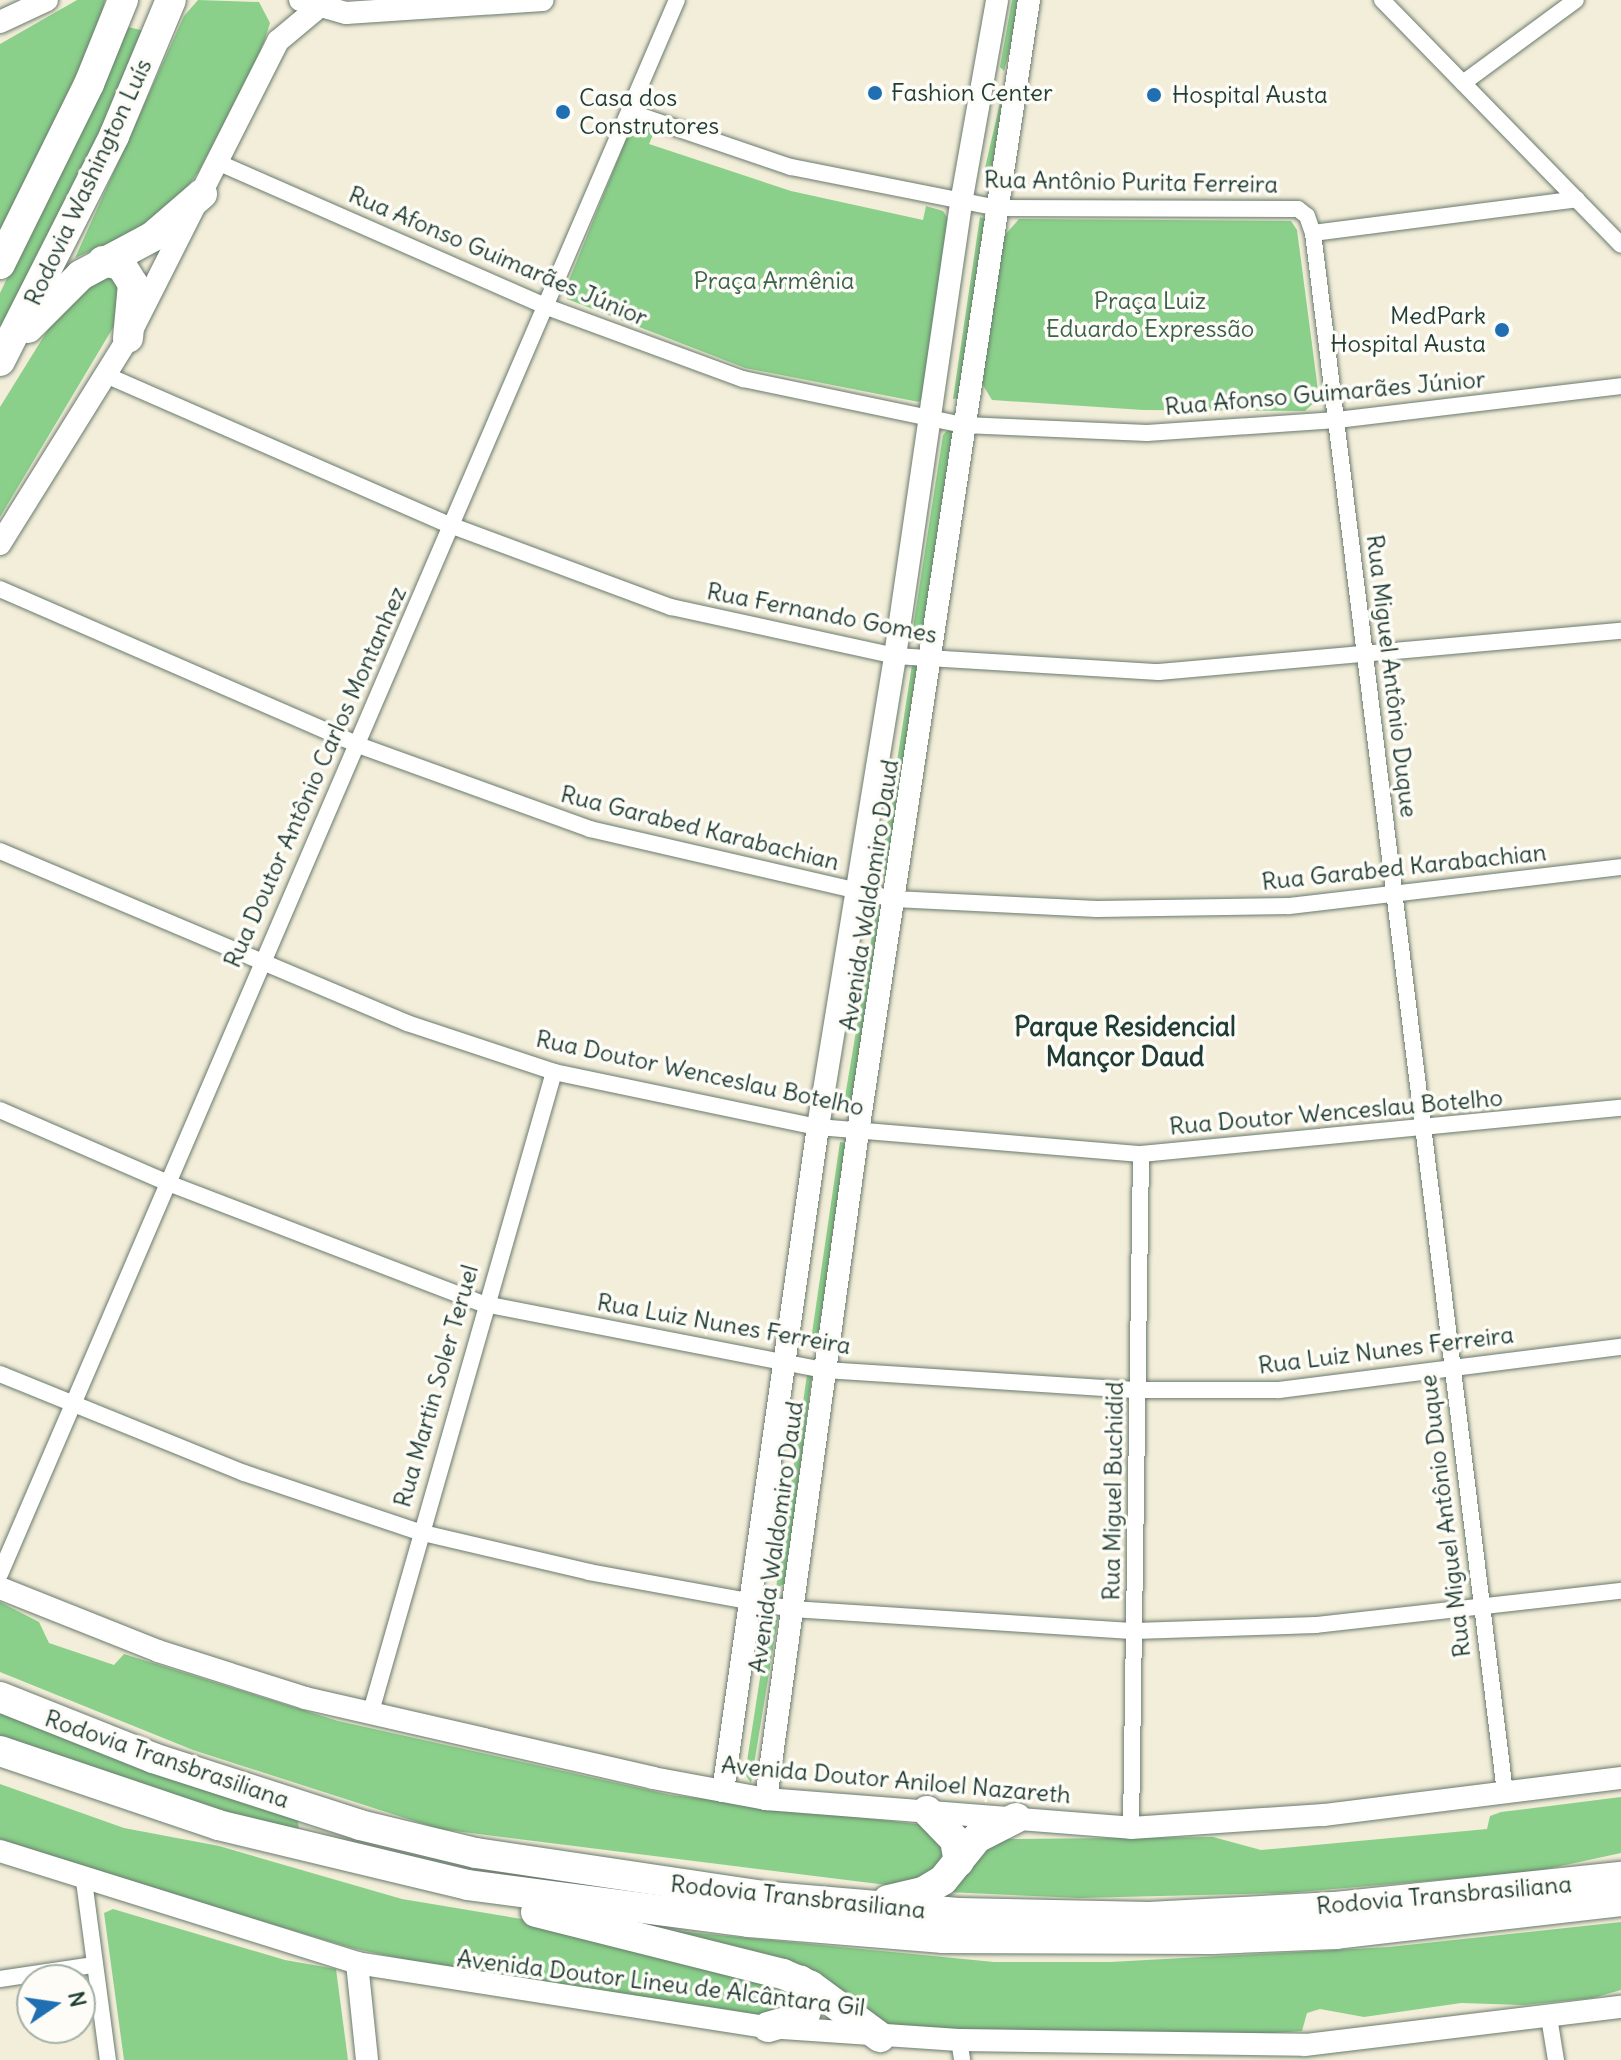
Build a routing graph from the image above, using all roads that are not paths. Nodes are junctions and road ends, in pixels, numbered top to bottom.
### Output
1 (47, 0) edge
2 (171, 0) edge
3 (543, 0) edge
4 (677, 0) edge
5 (997, 0) edge
6 (1029, 0) edge
7 (1382, 0) edge
8 (1576, 0) edge
9 (315, 2) edge
10 (16, 6) edge
11 (118, 14) edge
12 (0, 22) edge
13 (985, 74) junction
14 (1017, 79) junction
15 (1463, 83) junction
16 (632, 113) junction
17 (217, 162) junction
18 (202, 194) junction
19 (1577, 199) junction
20 (961, 203) junction
21 (999, 208) junction
22 (1614, 227) edge
23 (1313, 233) junction
24 (1621, 245) edge
25 (103, 261) junction
26 (0, 264) edge
27 (547, 307) junction
28 (128, 338) junction
29 (5, 351) edge
30 (106, 375) junction
31 (1621, 386) edge
32 (930, 417) junction
33 (1337, 420) junction
34 (964, 425) junction
35 (450, 525) junction
36 (0, 544) edge
37 (0, 589) edge
38 (1621, 631) edge
39 (1364, 653) junction
40 (895, 656) junction
41 (932, 662) junction
42 (358, 745) junction
43 (0, 851) edge
44 (1621, 867) edge
45 (858, 892) junction
46 (1396, 896) junction
47 (894, 899) junction
48 (258, 964) junction
49 (554, 1072) junction
50 (1621, 1108) edge
51 (0, 1110) edge
52 (818, 1127) junction
53 (1421, 1130) junction
54 (858, 1132) junction
55 (1141, 1154) junction
56 (168, 1183) junction
57 (484, 1304) junction
58 (1621, 1347) edge
59 (787, 1364) junction
60 (1451, 1367) junction
61 (825, 1370) junction
62 (0, 1374) edge
63 (1138, 1390) junction
64 (74, 1406) junction
65 (419, 1532) junction
66 (0, 1574) edge
67 (0, 1588) edge
68 (1621, 1591) edge
69 (752, 1601) junction
70 (1479, 1608) junction
71 (792, 1609) junction
72 (1135, 1631) junction
73 (0, 1697) edge
74 (370, 1715) junction
75 (0, 1751) edge
76 (1621, 1778) edge
77 (723, 1791) junction
78 (1505, 1792) junction
79 (766, 1799) junction
80 (927, 1811) junction
81 (1016, 1818) junction
82 (1131, 1828) junction
83 (0, 1851) edge
84 (959, 1862) junction
85 (1621, 1877) edge
86 (84, 1881) junction
87 (468, 1885) junction
88 (1621, 1901) edge
89 (872, 1906) junction
90 (357, 1963) junction
91 (94, 1964) edge
92 (96, 1979) edge
93 (800, 1980) junction
94 (1621, 2007) edge
95 (1549, 2017) junction
96 (768, 2027) junction
97 (880, 2037) junction
98 (960, 2050) edge
99 (108, 2060) edge
100 (367, 2060) edge
101 (1556, 2060) edge

1 - 10 main road
2 - 29 highway, Rodovia Washington Luís
3 - 9 main road
4 - 16 street, Rua Doutor Antônio Carlos Montanhez
5 - 13 main road, Avenida Waldomiro Daud
6 - 14 main road, Avenida Waldomiro Daud
7 - 15 street
8 - 15 street
9 - 17 main road
10 - 12 main road
11 - 26 highway, Rodovia Washington Luís
13 - 14 main road
13 - 20 main road, Avenida Waldomiro Daud
14 - 21 main road, Avenida Waldomiro Daud
15 - 19 street
16 - 20 street, Rua Antônio Purita Ferreira
16 - 27 street, Rua Doutor Antônio Carlos Montanhez
17 - 18 main road
17 - 27 street, Rua Afonso Guimarães Júnior
18 - 25 highway
18 - 28 main road
19 - 22 street
19 - 23 street
20 - 21 street, Rua Antônio Purita Ferreira
20 - 32 main road, Avenida Waldomiro Daud
21 - 23 street, Rua Antônio Purita Ferreira
21 - 34 main road, Avenida Waldomiro Daud
22 - 24 street
23 - 33 street, Rua Miguel Antônio Duque
25 - 28 highway
25 - 29 highway
27 - 32 street, Rua Afonso Guimarães Júnior
27 - 35 street, Rua Doutor Antônio Carlos Montanhez
28 - 30 main road
30 - 35 street, Rua Fernando Gomes
30 - 36 main road
31 - 33 street, Rua Afonso Guimarães Júnior
32 - 34 street, Rua Afonso Guimarães Júnior
32 - 40 main road, Avenida Waldomiro Daud
33 - 34 street, Rua Afonso Guimarães Júnior
33 - 39 street, Rua Miguel Antônio Duque
34 - 41 main road, Avenida Waldomiro Daud
35 - 40 street, Rua Fernando Gomes
35 - 42 street, Rua Doutor Antônio Carlos Montanhez
37 - 42 street, Rua Garabed Karabachian
38 - 39 street, Rua Fernando Gomes
39 - 41 street, Rua Fernando Gomes
39 - 46 street, Rua Miguel Antônio Duque
40 - 41 street, Rua Fernando Gomes
40 - 45 main road, Avenida Waldomiro Daud
41 - 47 main road, Avenida Waldomiro Daud
42 - 45 street, Rua Garabed Karabachian
42 - 48 street, Rua Doutor Antônio Carlos Montanhez
43 - 48 street, Rua Doutor Wenceslau Botelho
44 - 46 street, Rua Garabed Karabachian
45 - 47 street, Rua Garabed Karabachian
45 - 52 main road, Avenida Waldomiro Daud
46 - 47 street, Rua Garabed Karabachian
46 - 53 street, Rua Miguel Antônio Duque
47 - 54 main road, Avenida Waldomiro Daud
48 - 49 street, Rua Doutor Wenceslau Botelho
48 - 56 street, Rua Doutor Antônio Carlos Montanhez
49 - 52 street, Rua Doutor Wenceslau Botelho
49 - 57 street, Rua Martin Soler Teruel
50 - 53 street, Rua Doutor Wenceslau Botelho
51 - 56 street, Rua Luiz Nunes Ferreira
52 - 54 street, Rua Doutor Wenceslau Botelho
52 - 59 main road, Avenida Waldomiro Daud
53 - 55 street, Rua Doutor Wenceslau Botelho
53 - 60 street, Rua Miguel Antônio Duque
54 - 55 street, Rua Doutor Wenceslau Botelho
54 - 61 main road, Avenida Waldomiro Daud
55 - 63 street, Rua Miguel Buchidid
56 - 57 street, Rua Luiz Nunes Ferreira
56 - 64 street, Rua Doutor Antônio Carlos Montanhez
57 - 59 street, Rua Luiz Nunes Ferreira
57 - 65 street, Rua Martin Soler Teruel
58 - 60 street, Rua Luiz Nunes Ferreira
59 - 61 street, Rua Luiz Nunes Ferreira
59 - 69 main road, Avenida Waldomiro Daud
60 - 63 street, Rua Luiz Nunes Ferreira
60 - 70 street, Rua Miguel Antônio Duque
61 - 63 street, Rua Luiz Nunes Ferreira
61 - 71 main road, Avenida Waldomiro Daud
62 - 64 street
63 - 72 street, Rua Miguel Buchidid
64 - 65 street
64 - 66 street, Rua Doutor Antônio Carlos Montanhez
65 - 69 street
65 - 74 street, Rua Martin Soler Teruel
67 - 74 main road, Avenida Doutor Aniloel Nazareth
68 - 70 street
69 - 71 street
69 - 77 main road, Avenida Waldomiro Daud
70 - 72 street
70 - 78 street, Rua Miguel Antônio Duque
71 - 72 street
71 - 79 main road, Avenida Waldomiro Daud
72 - 82 street, Rua Miguel Buchidid
73 - 89 highway, Rodovia Transbrasiliana
74 - 77 main road, Avenida Doutor Aniloel Nazareth
75 - 87 highway, Rodovia Transbrasiliana
76 - 78 main road, Avenida Doutor Aniloel Nazareth
77 - 79 main road, Avenida Doutor Aniloel Nazareth
78 - 82 main road, Avenida Doutor Aniloel Nazareth
79 - 80 main road, Avenida Doutor Aniloel Nazareth
80 - 81 main road, Avenida Doutor Aniloel Nazareth
80 - 84 highway
81 - 82 main road, Avenida Doutor Aniloel Nazareth
81 - 84 highway
83 - 86 main road, Avenida Doutor Lineu de Alcântara Gil
84 - 89 highway
85 - 89 highway, Rodovia Transbrasiliana
86 - 90 main road, Avenida Doutor Lineu de Alcântara Gil
86 - 91 street
87 - 88 highway, Rodovia Transbrasiliana
87 - 93 highway
90 - 96 main road, Avenida Doutor Lineu de Alcântara Gil
90 - 100 main road
92 - 99 street
93 - 96 highway
93 - 97 highway
94 - 95 main road, Avenida Doutor Lineu de Alcântara Gil
95 - 98 main road, Avenida Doutor Lineu de Alcântara Gil
95 - 101 street
96 - 97 main road, Avenida Doutor Lineu de Alcântara Gil
97 - 98 main road, Avenida Doutor Lineu de Alcântara Gil

